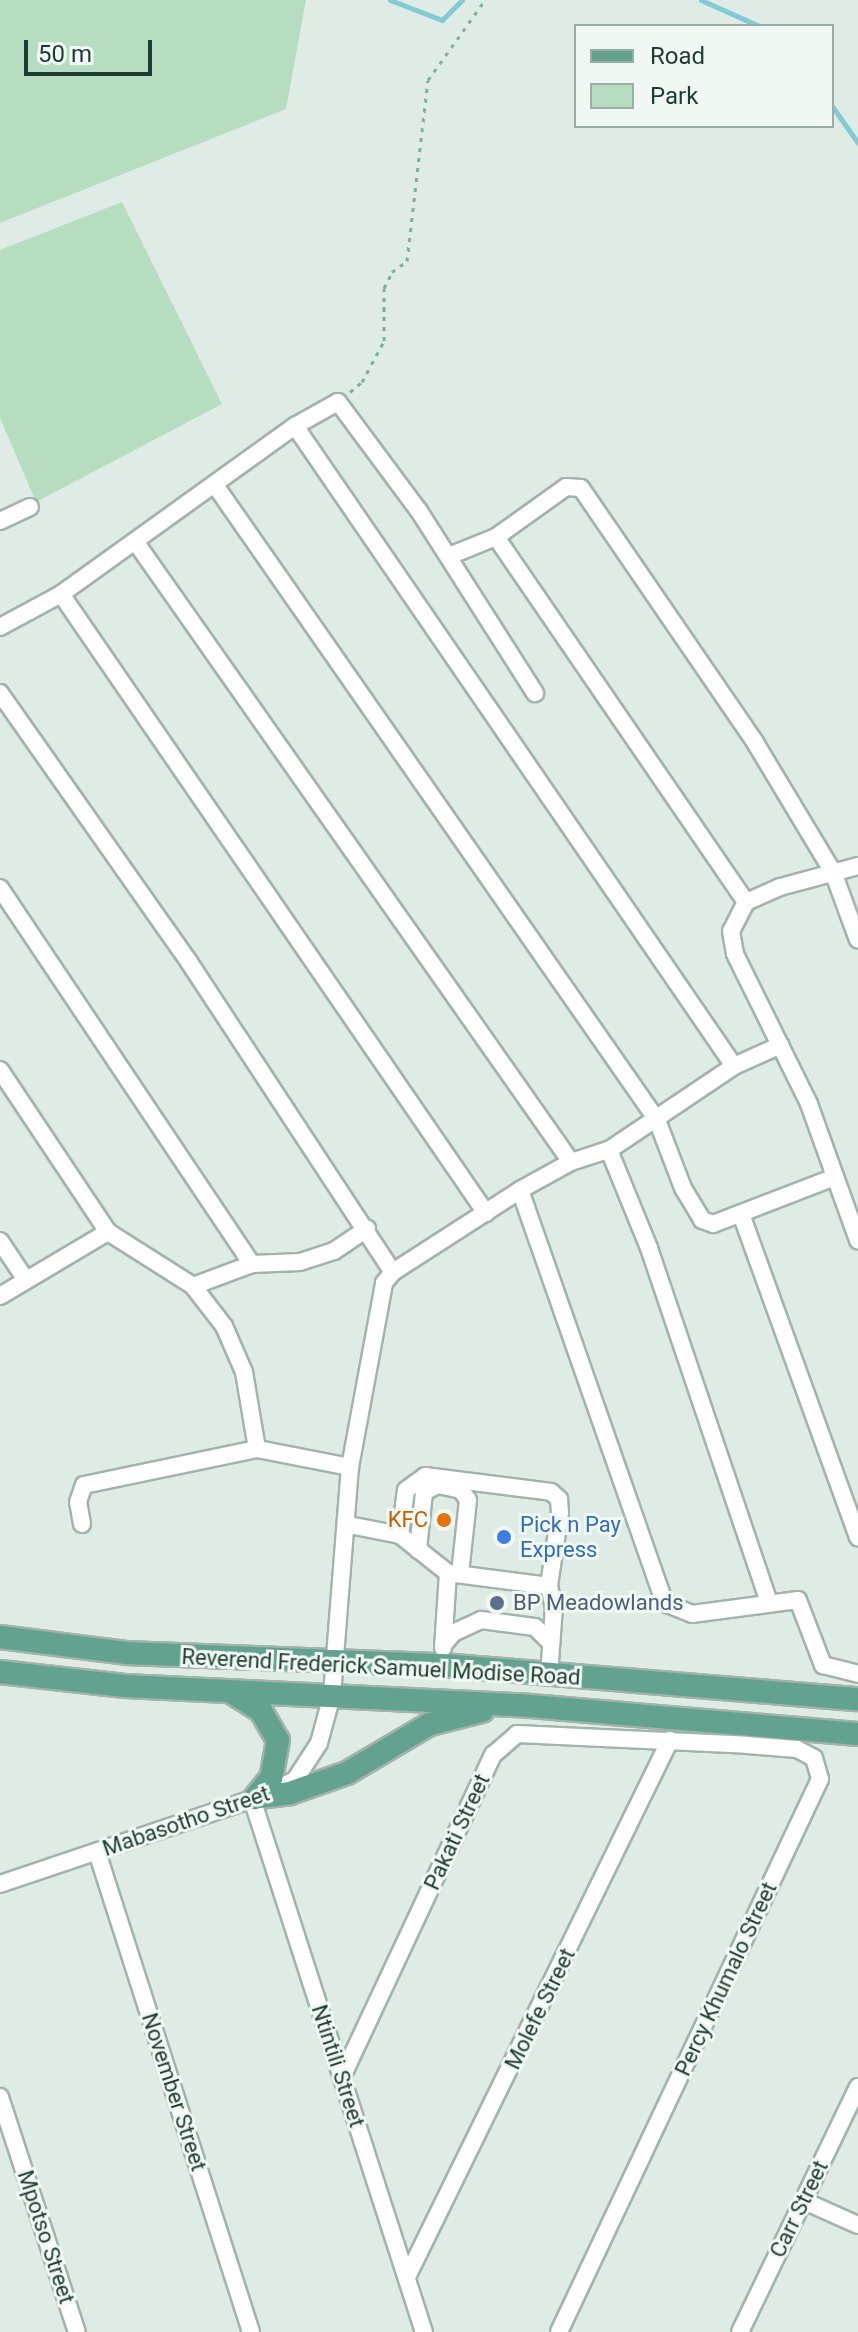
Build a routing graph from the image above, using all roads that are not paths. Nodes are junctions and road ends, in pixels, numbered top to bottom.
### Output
1 (295, 426) junction
2 (215, 485) junction
3 (30, 507) dead end
4 (0, 521) edge
5 (496, 537) junction
6 (137, 544) junction
7 (449, 556) junction
8 (61, 594) junction
9 (0, 627) edge
10 (0, 693) edge
11 (535, 693) dead end
12 (858, 866) edge
13 (833, 872) junction
14 (0, 888) edge
15 (746, 902) junction
16 (858, 940) edge
17 (781, 1045) junction
18 (734, 1066) junction
19 (0, 1070) edge
20 (657, 1120) junction
21 (609, 1150) junction
22 (571, 1162) junction
23 (835, 1177) junction
24 (520, 1190) junction
25 (486, 1213) junction
26 (741, 1214) junction
27 (367, 1229) junction
28 (108, 1232) junction
29 (858, 1240) edge
30 (0, 1241) edge
31 (252, 1264) junction
32 (393, 1272) junction
33 (26, 1280) junction
34 (193, 1286) junction
35 (0, 1296) edge
36 (257, 1449) junction
37 (350, 1467) junction
38 (82, 1524) dead end
39 (349, 1525) junction
40 (400, 1535) junction
41 (858, 1538) edge
42 (418, 1550) junction
43 (454, 1574) junction
44 (549, 1586) junction
45 (769, 1602) junction
46 (0, 1637) edge
47 (551, 1643) junction
48 (443, 1655) junction
49 (336, 1661) junction
50 (0, 1672) edge
51 (858, 1674) edge
52 (549, 1675) junction
53 (230, 1691) junction
54 (332, 1695) junction
55 (858, 1699) edge
56 (519, 1705) junction
57 (858, 1734) edge
58 (670, 1740) junction
59 (255, 1798) junction
60 (97, 1852) junction
61 (0, 1884) edge
62 (342, 2077) junction
63 (858, 2087) edge
64 (0, 2097) edge
65 (804, 2201) junction
66 (858, 2225) edge
67 (407, 2277) junction
68 (77, 2332) edge
69 (251, 2332) edge
70 (424, 2332) edge
71 (559, 2332) edge
72 (740, 2332) edge

1 - 2 street
1 - 7 street
1 - 18 street
2 - 6 street
2 - 20 street
3 - 4 street
5 - 7 street
5 - 13 street
5 - 15 street
6 - 8 street
6 - 22 street
7 - 11 street
8 - 9 street
8 - 25 street
10 - 27 street
12 - 13 street
13 - 15 street
13 - 16 street
14 - 31 street
15 - 17 street
17 - 18 street
17 - 23 street
18 - 20 street
19 - 28 street
20 - 21 street
20 - 26 street
21 - 22 street
21 - 45 street
22 - 24 street
23 - 26 street
23 - 29 street
24 - 25 street
24 - 45 street
25 - 32 street
26 - 41 street
27 - 31 street
27 - 32 street
28 - 33 street
28 - 34 street
30 - 33 street
31 - 34 street
32 - 37 street, Mabasotho Street
33 - 35 street
34 - 36 street
36 - 37 street
36 - 38 street
37 - 39 street, Mabasotho Street
39 - 40 street
39 - 49 street, Mabasotho Street
40 - 42 street
40 - 44 street
42 - 43 street
42 - 43 street
43 - 44 street
43 - 48 street
44 - 47 street
45 - 51 street
46 - 49 main road, Reverend Frederick Samuel Modise Road
47 - 48 street
47 - 52 street
48 - 49 main road, Reverend Frederick Samuel Modise Road
48 - 52 main road, Reverend Frederick Samuel Modise Road
49 - 54 street, Mabasotho Street
50 - 53 main road, Reverend Frederick Samuel Modise Road
52 - 55 main road, Reverend Frederick Samuel Modise Road
53 - 54 main road, Reverend Frederick Samuel Modise Road
53 - 59 main road
54 - 56 main road, Reverend Frederick Samuel Modise Road
54 - 59 street, Mabasotho Street
56 - 57 main road, Reverend Frederick Samuel Modise Road
56 - 59 main road
58 - 62 street, Pakati Street
58 - 67 street, Molefe Street
58 - 71 street, Percy Khumalo Street
59 - 60 street, Mabasotho Street
59 - 62 street, Ntintili Street
60 - 61 street, Mabasotho Street
60 - 69 street, November Street
62 - 67 street, Ntintili Street
63 - 65 street, Carr Street
64 - 68 street, Mpotso Street
65 - 66 street
65 - 72 street, Carr Street
67 - 70 street, Ntintili Street

